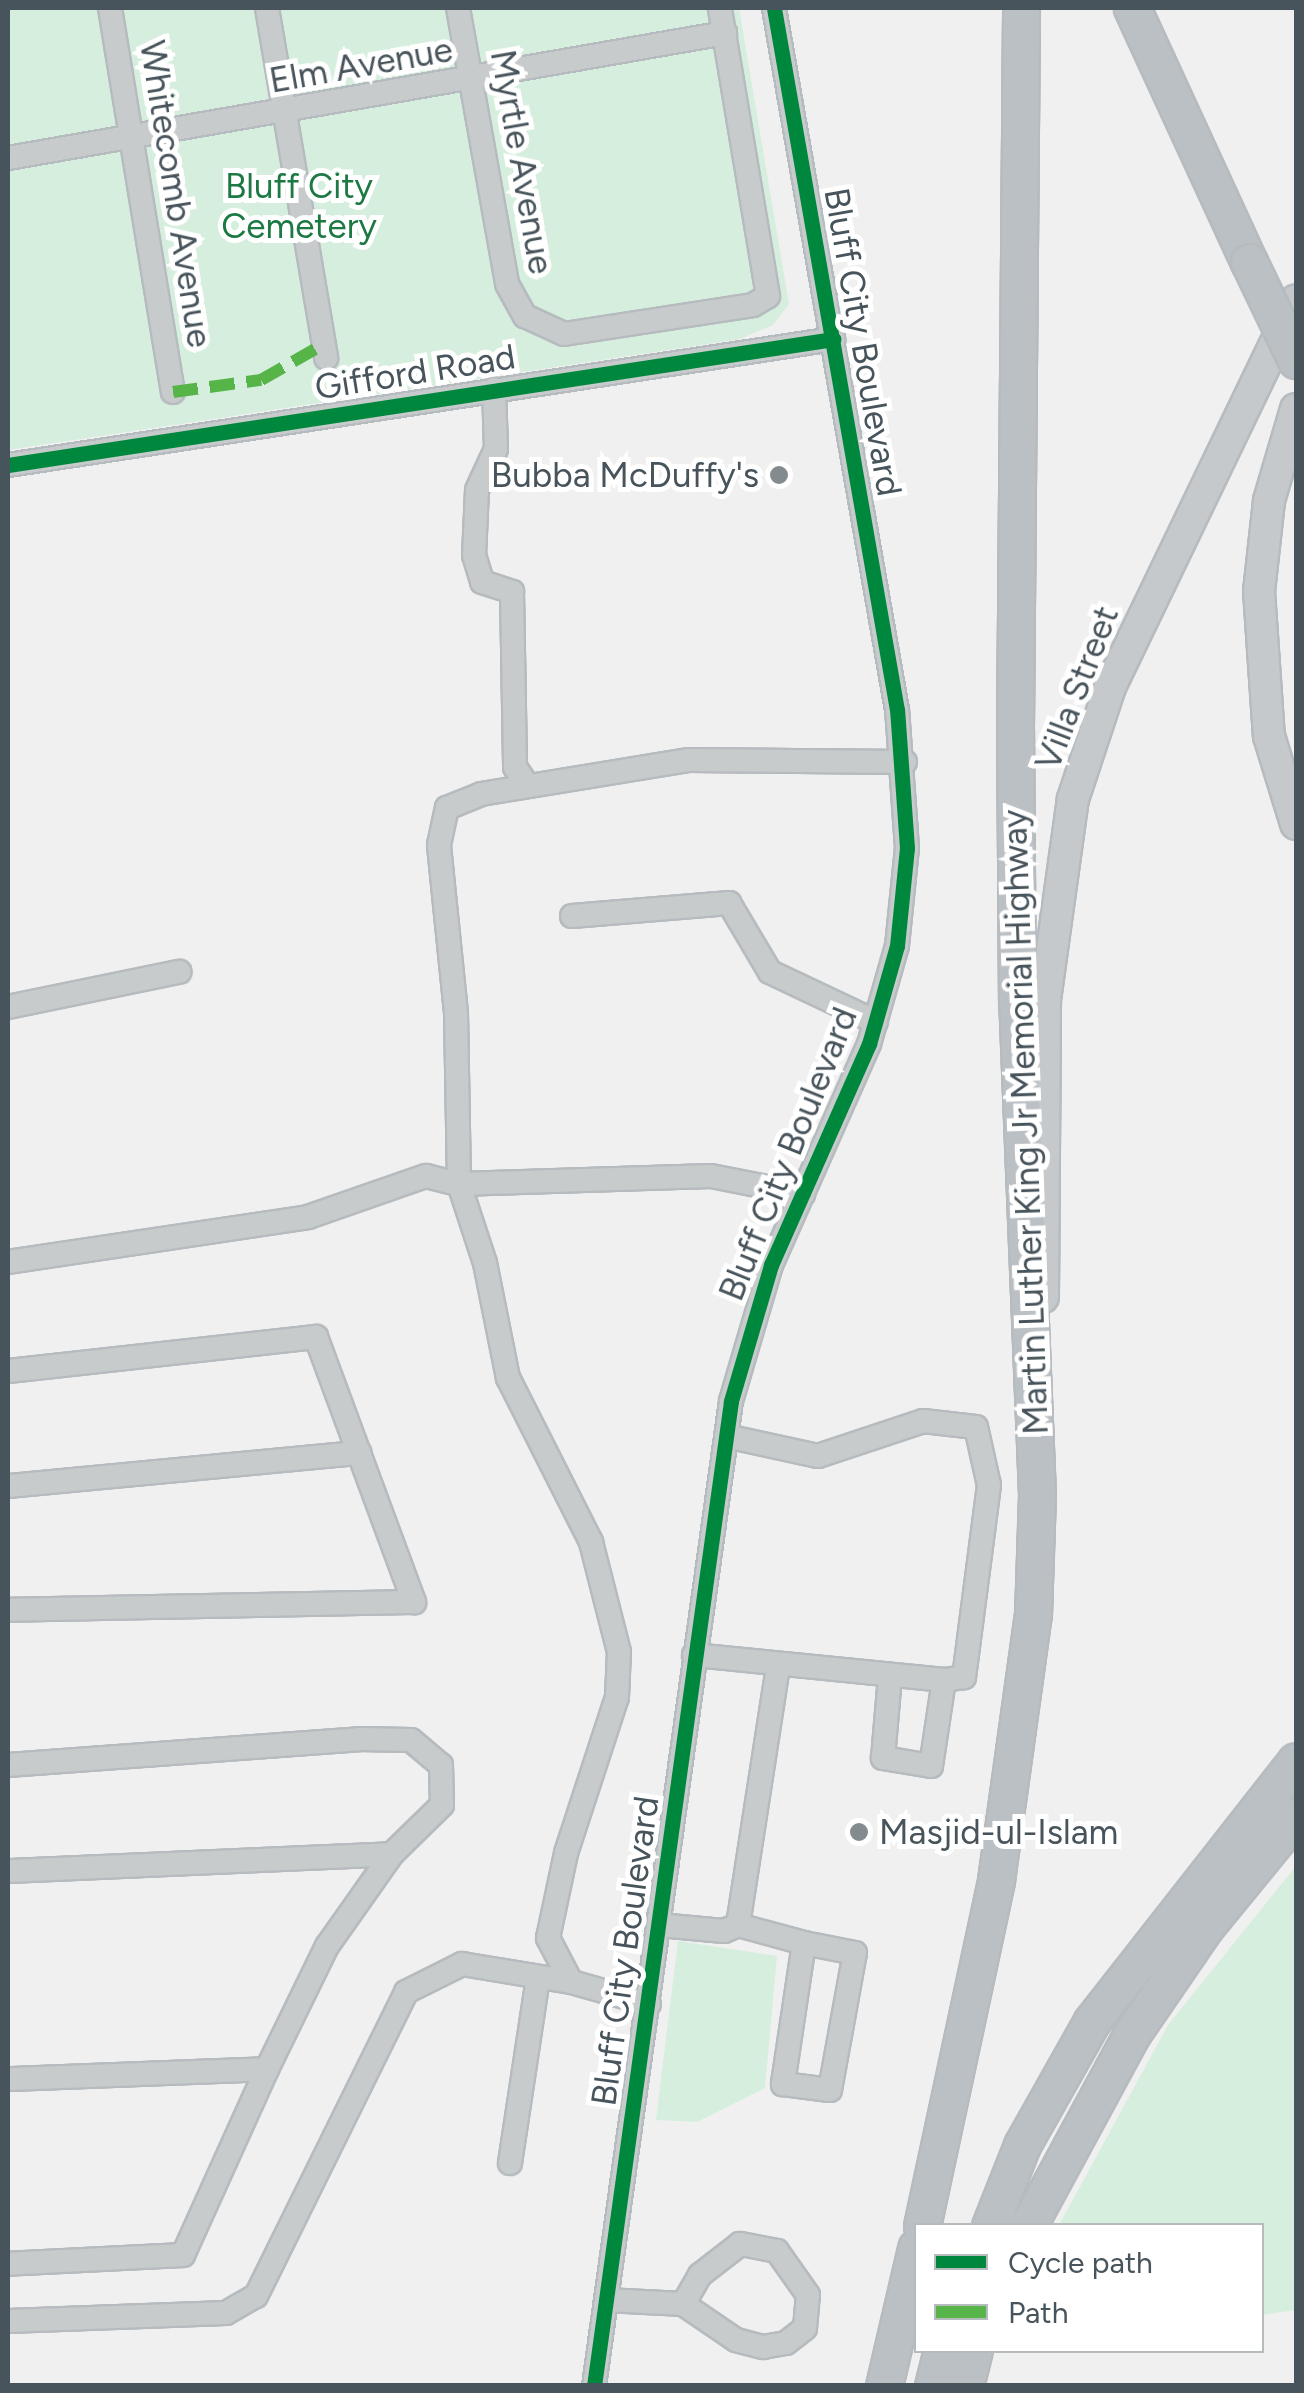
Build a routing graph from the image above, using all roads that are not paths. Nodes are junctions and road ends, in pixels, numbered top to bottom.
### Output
1 (110, 8) edge
2 (267, 8) edge
3 (458, 8) edge
4 (720, 8) edge
5 (774, 8) edge
6 (1021, 8) edge
7 (1132, 8) edge
8 (725, 33) junction
9 (471, 80) junction
10 (285, 114) junction
11 (133, 138) junction
12 (8, 158) edge
13 (1296, 300) edge
14 (832, 339) junction
15 (326, 358) dead end
16 (1296, 360) edge
17 (494, 389) junction
18 (173, 392) dead end
19 (1296, 409) edge
20 (8, 465) edge
21 (905, 762) junction
22 (528, 786) junction
23 (1296, 824) edge
24 (572, 916) dead end
25 (179, 972) dead end
26 (8, 1006) edge
27 (876, 1022) junction
28 (459, 1184) junction
29 (803, 1194) junction
30 (8, 1262) edge
31 (8, 1372) edge
32 (726, 1436) junction
33 (359, 1454) junction
34 (8, 1486) edge
35 (1037, 1495) junction
36 (8, 1610) edge
37 (694, 1656) junction
38 (778, 1666) junction
39 (890, 1677) junction
40 (944, 1680) junction
41 (1296, 1744) edge
42 (1296, 1761) edge
43 (8, 1765) edge
44 (1296, 1816) edge
45 (1234, 1835) junction
46 (392, 1854) junction
47 (8, 1871) edge
48 (659, 1925) junction
49 (738, 1925) junction
50 (804, 1943) junction
51 (538, 1977) junction
52 (571, 1982) junction
53 (649, 2004) junction
54 (266, 2069) junction
55 (8, 2079) edge
56 (510, 2163) dead end
57 (923, 2223) edge
58 (991, 2223) edge
59 (1030, 2223) edge
60 (914, 2257) edge
61 (8, 2264) edge
62 (606, 2300) junction
63 (683, 2304) junction
64 (8, 2322) edge
65 (941, 2353) edge
66 (973, 2353) edge
67 (594, 2386) edge
68 (884, 2386) edge
69 (932, 2386) edge
70 (965, 2386) edge

1 - 11 street, Whitecomb Avenue
2 - 10 street
3 - 9 street, Myrtle Avenue
4 - 8 street
5 - 14 street, Bluff City Boulevard
6 - 35 highway, Martin Luther King Jr Memorial Highway
7 - 16 highway, bridge
8 - 9 street, Elm Avenue
8 - 9 street, Myrtle Avenue
9 - 10 street, Elm Avenue
10 - 11 street, Elm Avenue
10 - 15 street
11 - 12 street, Elm Avenue
11 - 18 street, Whitecomb Avenue
13 - 35 main road, Villa Street
14 - 17 street, Gifford Road
14 - 21 street, Bluff City Boulevard
17 - 20 street, Gifford Road
17 - 22 street
19 - 23 main road
21 - 22 street
21 - 27 street, Bluff City Boulevard
22 - 28 street
24 - 27 street
25 - 26 street
27 - 29 street, Bluff City Boulevard
28 - 29 street
28 - 30 street
28 - 52 street
29 - 32 street, Bluff City Boulevard
31 - 33 street
32 - 37 street, Bluff City Boulevard
32 - 40 street
33 - 34 street
33 - 36 street
35 - 57 highway, Martin Luther King Jr Memorial Highway
37 - 38 street
37 - 48 street, Bluff City Boulevard
38 - 39 street
38 - 49 street
39 - 40 street
39 - 40 street
41 - 45 main road
42 - 45 highway
43 - 46 street
44 - 59 highway
45 - 58 highway
46 - 47 street
46 - 54 street
48 - 49 street
48 - 53 street, Bluff City Boulevard
49 - 50 street
50 - 50 street
51 - 52 street
51 - 56 street
51 - 64 street
52 - 53 street
53 - 62 street, Bluff City Boulevard
54 - 55 street
54 - 61 street
60 - 68 highway
62 - 63 street
62 - 67 street, Bluff City Boulevard
63 - 63 street
65 - 69 highway
66 - 70 highway

